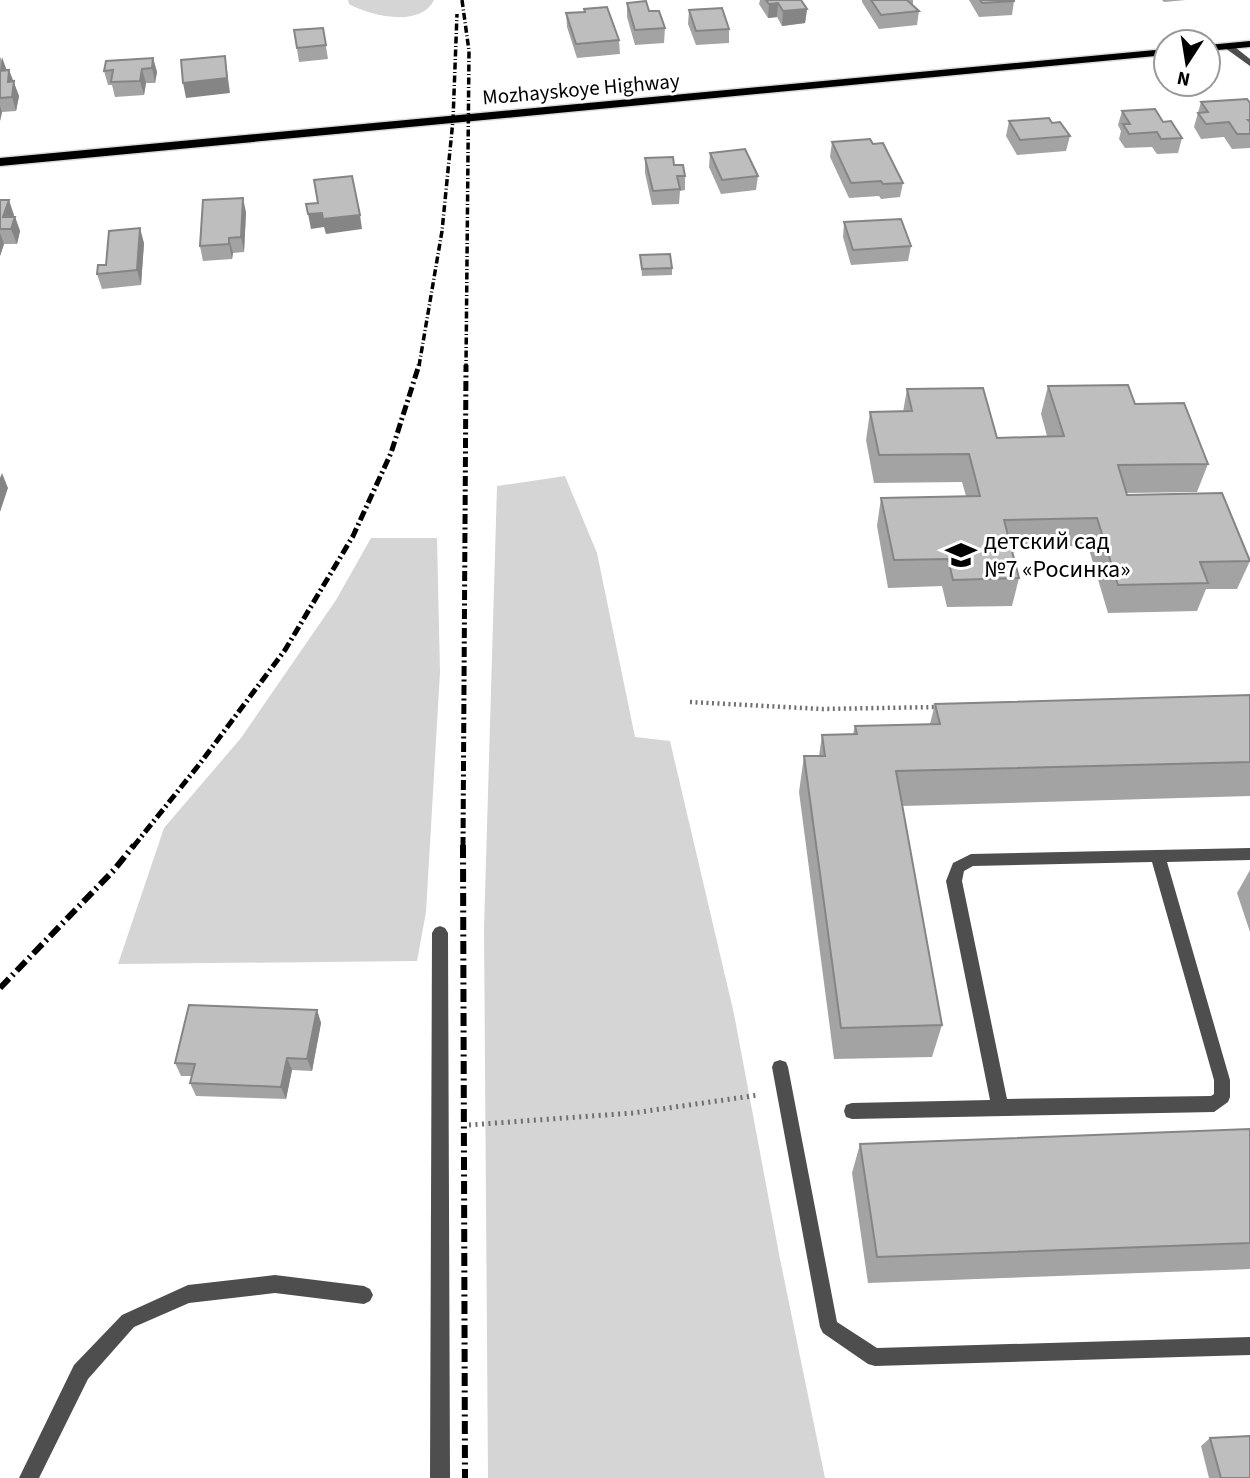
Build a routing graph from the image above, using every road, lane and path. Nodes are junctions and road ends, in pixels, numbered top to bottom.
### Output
1 (1250, 44) edge
2 (1228, 46) junction
3 (1222, 47) edge
4 (1152, 53) edge
5 (1250, 63) edge
6 (0, 162) edge
7 (690, 702) dead end
8 (946, 707) edge
9 (1250, 854) edge
10 (1158, 856) junction
11 (440, 933) dead end
12 (780, 1067) dead end
13 (784, 1091) junction
14 (1000, 1107) junction
15 (852, 1111) dead end
16 (440, 1128) junction
17 (364, 1295) dead end
18 (1250, 1346) edge
19 (29, 1478) edge
20 (440, 1478) edge

1 - 2 main road
2 - 3 main road
2 - 5 street
4 - 6 main road, Mozhayskoye Highway
7 - 8 path
9 - 10 street
10 - 14 street
10 - 14 street
11 - 16 street
12 - 13 street
13 - 16 path
13 - 18 street
14 - 15 street
16 - 20 street
17 - 19 street

